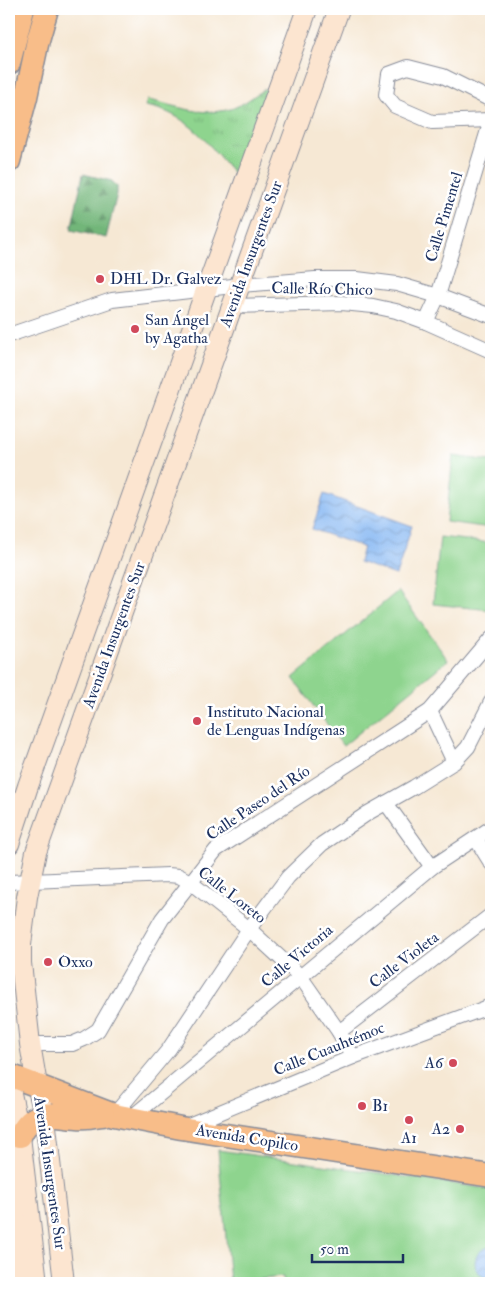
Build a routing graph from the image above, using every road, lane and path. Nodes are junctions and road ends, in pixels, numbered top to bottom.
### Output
1 (23, 9) edge
2 (47, 9) edge
3 (307, 9) edge
4 (339, 9) edge
5 (40, 32) junction
6 (10, 53) edge
7 (491, 100) edge
8 (491, 120) edge
9 (9, 161) edge
10 (241, 285) junction
11 (207, 289) junction
12 (436, 298) junction
13 (233, 306) junction
14 (491, 316) edge
15 (427, 320) junction
16 (9, 335) edge
17 (491, 351) edge
18 (491, 639) edge
19 (491, 702) edge
20 (430, 710) junction
21 (454, 762) junction
22 (386, 803) junction
23 (491, 828) edge
24 (476, 839) junction
25 (9, 844) edge
26 (491, 863) edge
27 (432, 867) junction
28 (31, 881) junction
29 (9, 882) edge
30 (190, 882) junction
31 (491, 915) edge
32 (249, 929) junction
33 (300, 976) junction
34 (491, 1006) edge
35 (339, 1032) junction
36 (30, 1044) junction
37 (353, 1058) junction
38 (9, 1075) edge
39 (9, 1084) edge
40 (37, 1085) junction
41 (45, 1115) junction
42 (118, 1116) junction
43 (182, 1128) junction
44 (20, 1136) junction
45 (9, 1163) edge
46 (491, 1176) edge
47 (24, 1283) edge
48 (37, 1283) edge
49 (64, 1283) edge

1 - 6 main road
2 - 5 main road
3 - 11 main road, Avenida Insurgentes Sur
4 - 10 main road, Avenida Insurgentes Sur
5 - 6 street
5 - 9 main road
7 - 8 street
8 - 12 street, Calle Pimentel
10 - 11 street, Calle Río Chico
10 - 12 street, Calle Río Chico
10 - 13 main road, Avenida Insurgentes Sur
11 - 16 street, Calle Río Chico
11 - 25 main road, Avenida Insurgentes Sur
12 - 14 street, Calle Río Chico
12 - 15 street, Calle Pimentel
13 - 15 street, Calle Río Chico
13 - 28 main road, Avenida Insurgentes Sur
15 - 17 street, Calle Río Chico
18 - 20 street, Calle Paseo del Río
19 - 21 street
20 - 21 street
20 - 30 street, Calle Paseo del Río
21 - 22 street
22 - 27 street
22 - 32 street
23 - 24 street, Calle Victoria
24 - 26 street
24 - 27 street, Calle Victoria
27 - 33 street, Calle Victoria
28 - 29 street, Calle Loreto
28 - 30 street, Calle Loreto
28 - 36 main road, Avenida Insurgentes Sur
30 - 32 street, Calle Loreto
30 - 36 street, Calle Paseo del Río
31 - 35 street, Calle Violeta
32 - 33 street, Calle Loreto
32 - 42 street
33 - 35 street, Calle Loreto
33 - 42 street, Calle Victoria
34 - 37 street, Calle Cuauhtémoc
35 - 37 street, Calle Loreto
36 - 40 main road, Avenida Insurgentes Sur
37 - 43 street, Calle Cuauhtémoc
38 - 40 main road, Avenida Copilco
39 - 44 main road, Avenida Insurgentes Sur
40 - 41 main road, Avenida Insurgentes Sur
40 - 42 main road, Avenida Copilco
41 - 42 main road
41 - 44 main road
41 - 49 main road, Avenida Insurgentes Sur
42 - 43 main road, Avenida Copilco
43 - 46 main road, Avenida Copilco
44 - 48 main road, Avenida Insurgentes Sur
45 - 47 main road

